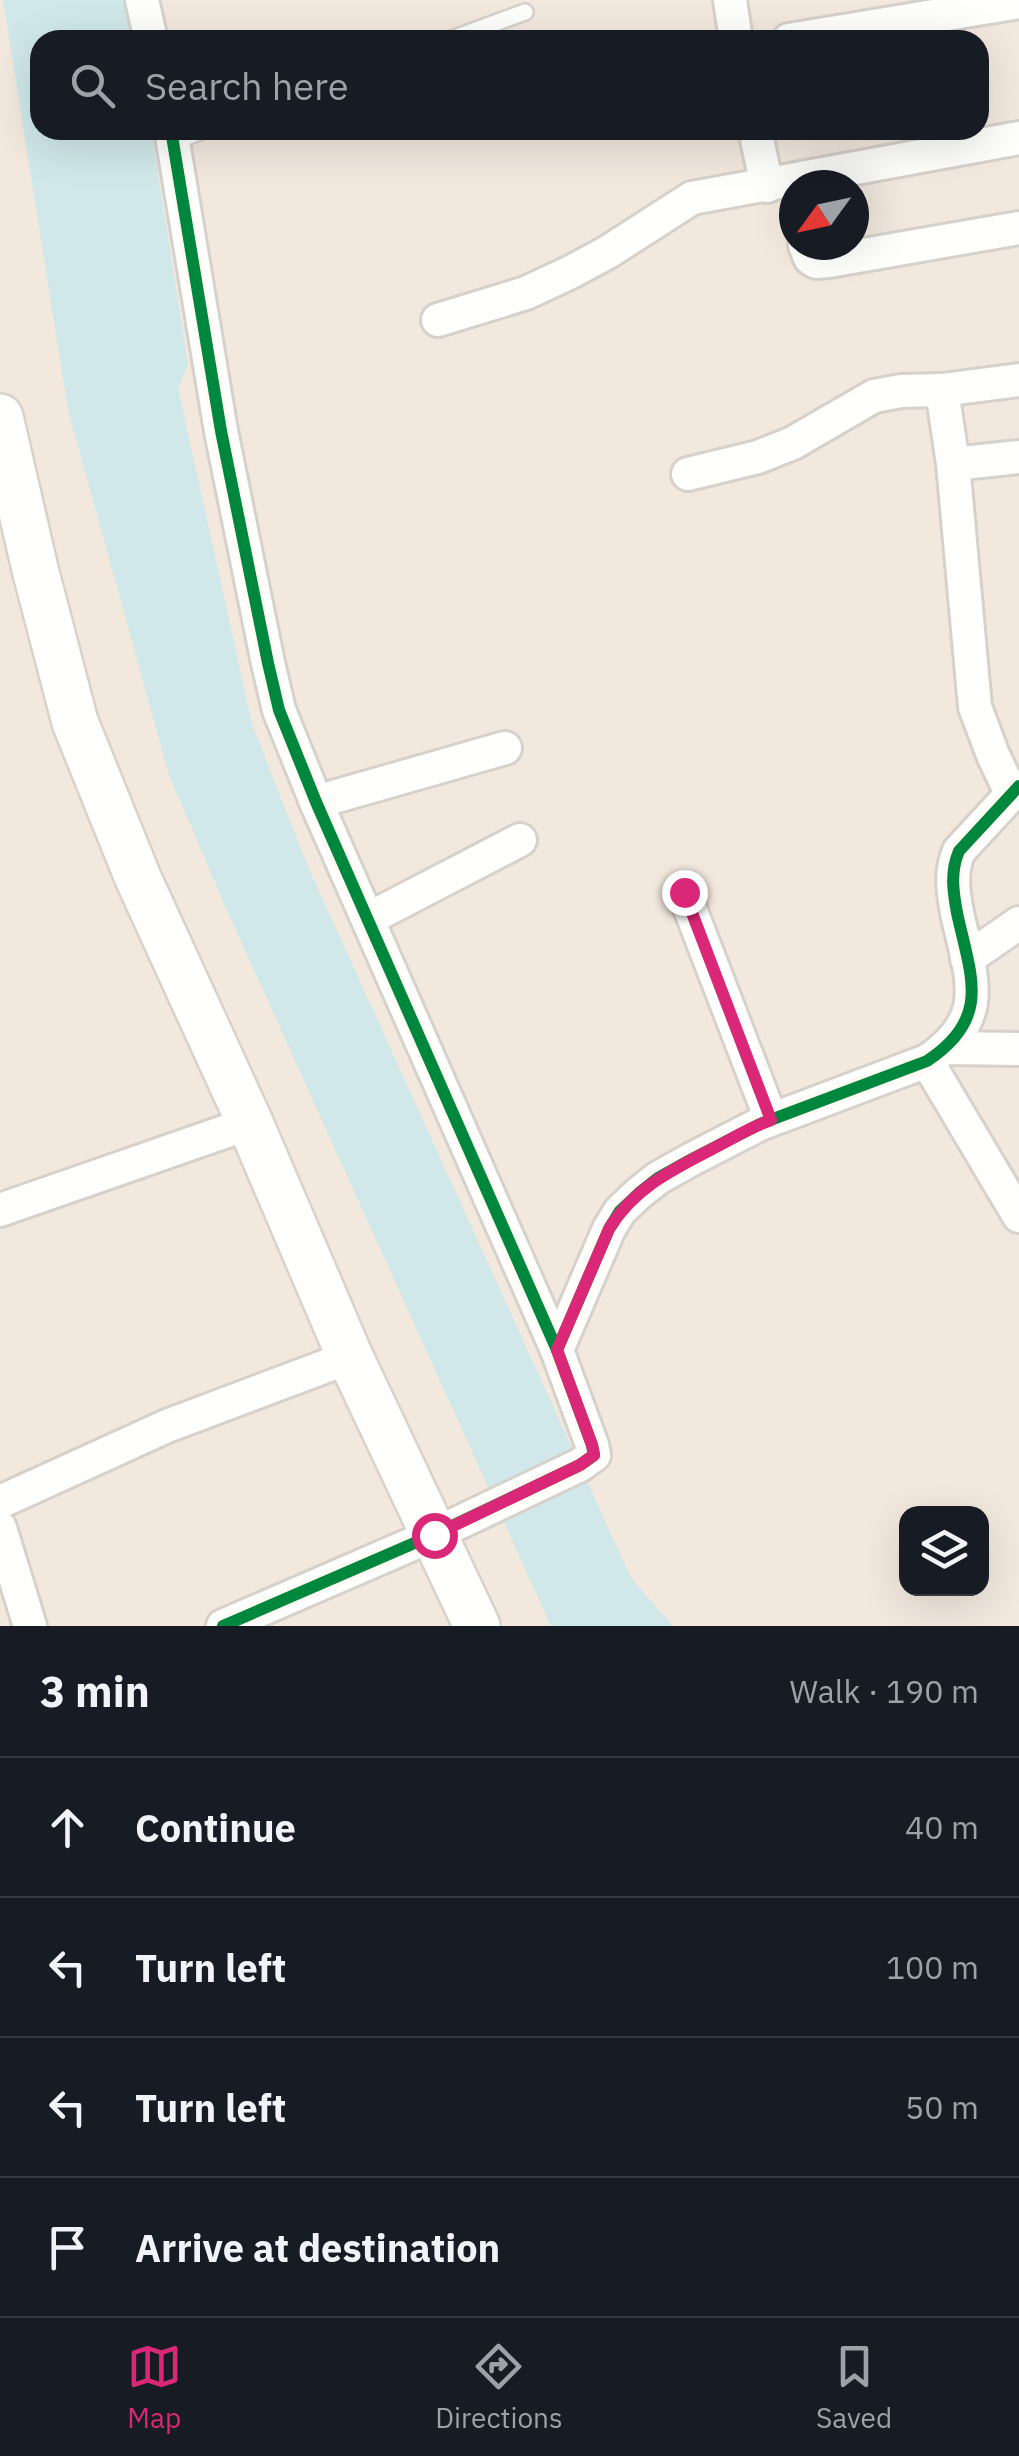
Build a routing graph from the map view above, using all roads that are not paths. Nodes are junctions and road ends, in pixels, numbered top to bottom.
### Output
1 (142, 0) edge
2 (730, 0) edge
3 (1019, 2) edge
4 (525, 12) dead end
5 (149, 30) edge
6 (477, 30) edge
7 (734, 30) edge
8 (850, 30) edge
9 (1019, 138) edge
10 (173, 140) edge
11 (760, 140) edge
12 (869, 172) edge
13 (779, 182) edge
14 (779, 191) edge
15 (1019, 228) edge
16 (869, 254) edge
17 (438, 320) dead end
18 (1019, 380) edge
19 (942, 390) junction
20 (0, 417) edge
21 (1019, 457) edge
22 (953, 464) junction
23 (688, 474) dead end
24 (505, 748) dead end
25 (1015, 789) edge
26 (316, 802) junction
27 (520, 840) dead end
28 (684, 892) dead end
29 (368, 919) junction
30 (1019, 923) edge
31 (967, 959) junction
32 (1019, 1049) edge
33 (937, 1054) junction
34 (771, 1120) junction
35 (250, 1123) junction
36 (0, 1210) edge
37 (1019, 1216) edge
38 (557, 1350) junction
39 (350, 1357) junction
40 (0, 1502) edge
41 (0, 1528) edge
42 (434, 1535) junction
43 (30, 1626) edge
44 (223, 1626) edge
45 (477, 1626) edge

1 - 5 street
2 - 7 street
3 - 8 street
4 - 6 lane
9 - 12 street
10 - 26 street
11 - 13 street
14 - 17 street
15 - 16 street
18 - 19 street
19 - 22 street
19 - 23 street
20 - 35 main road
21 - 22 street
22 - 25 street
24 - 26 street
25 - 31 street
26 - 29 street
27 - 29 street
28 - 34 street
29 - 38 street
30 - 31 street
31 - 33 street
32 - 33 street
33 - 34 street
33 - 37 street
34 - 38 street
35 - 36 street
35 - 39 main road
38 - 42 street
39 - 40 street
39 - 42 main road
41 - 43 street
42 - 44 street
42 - 45 main road

